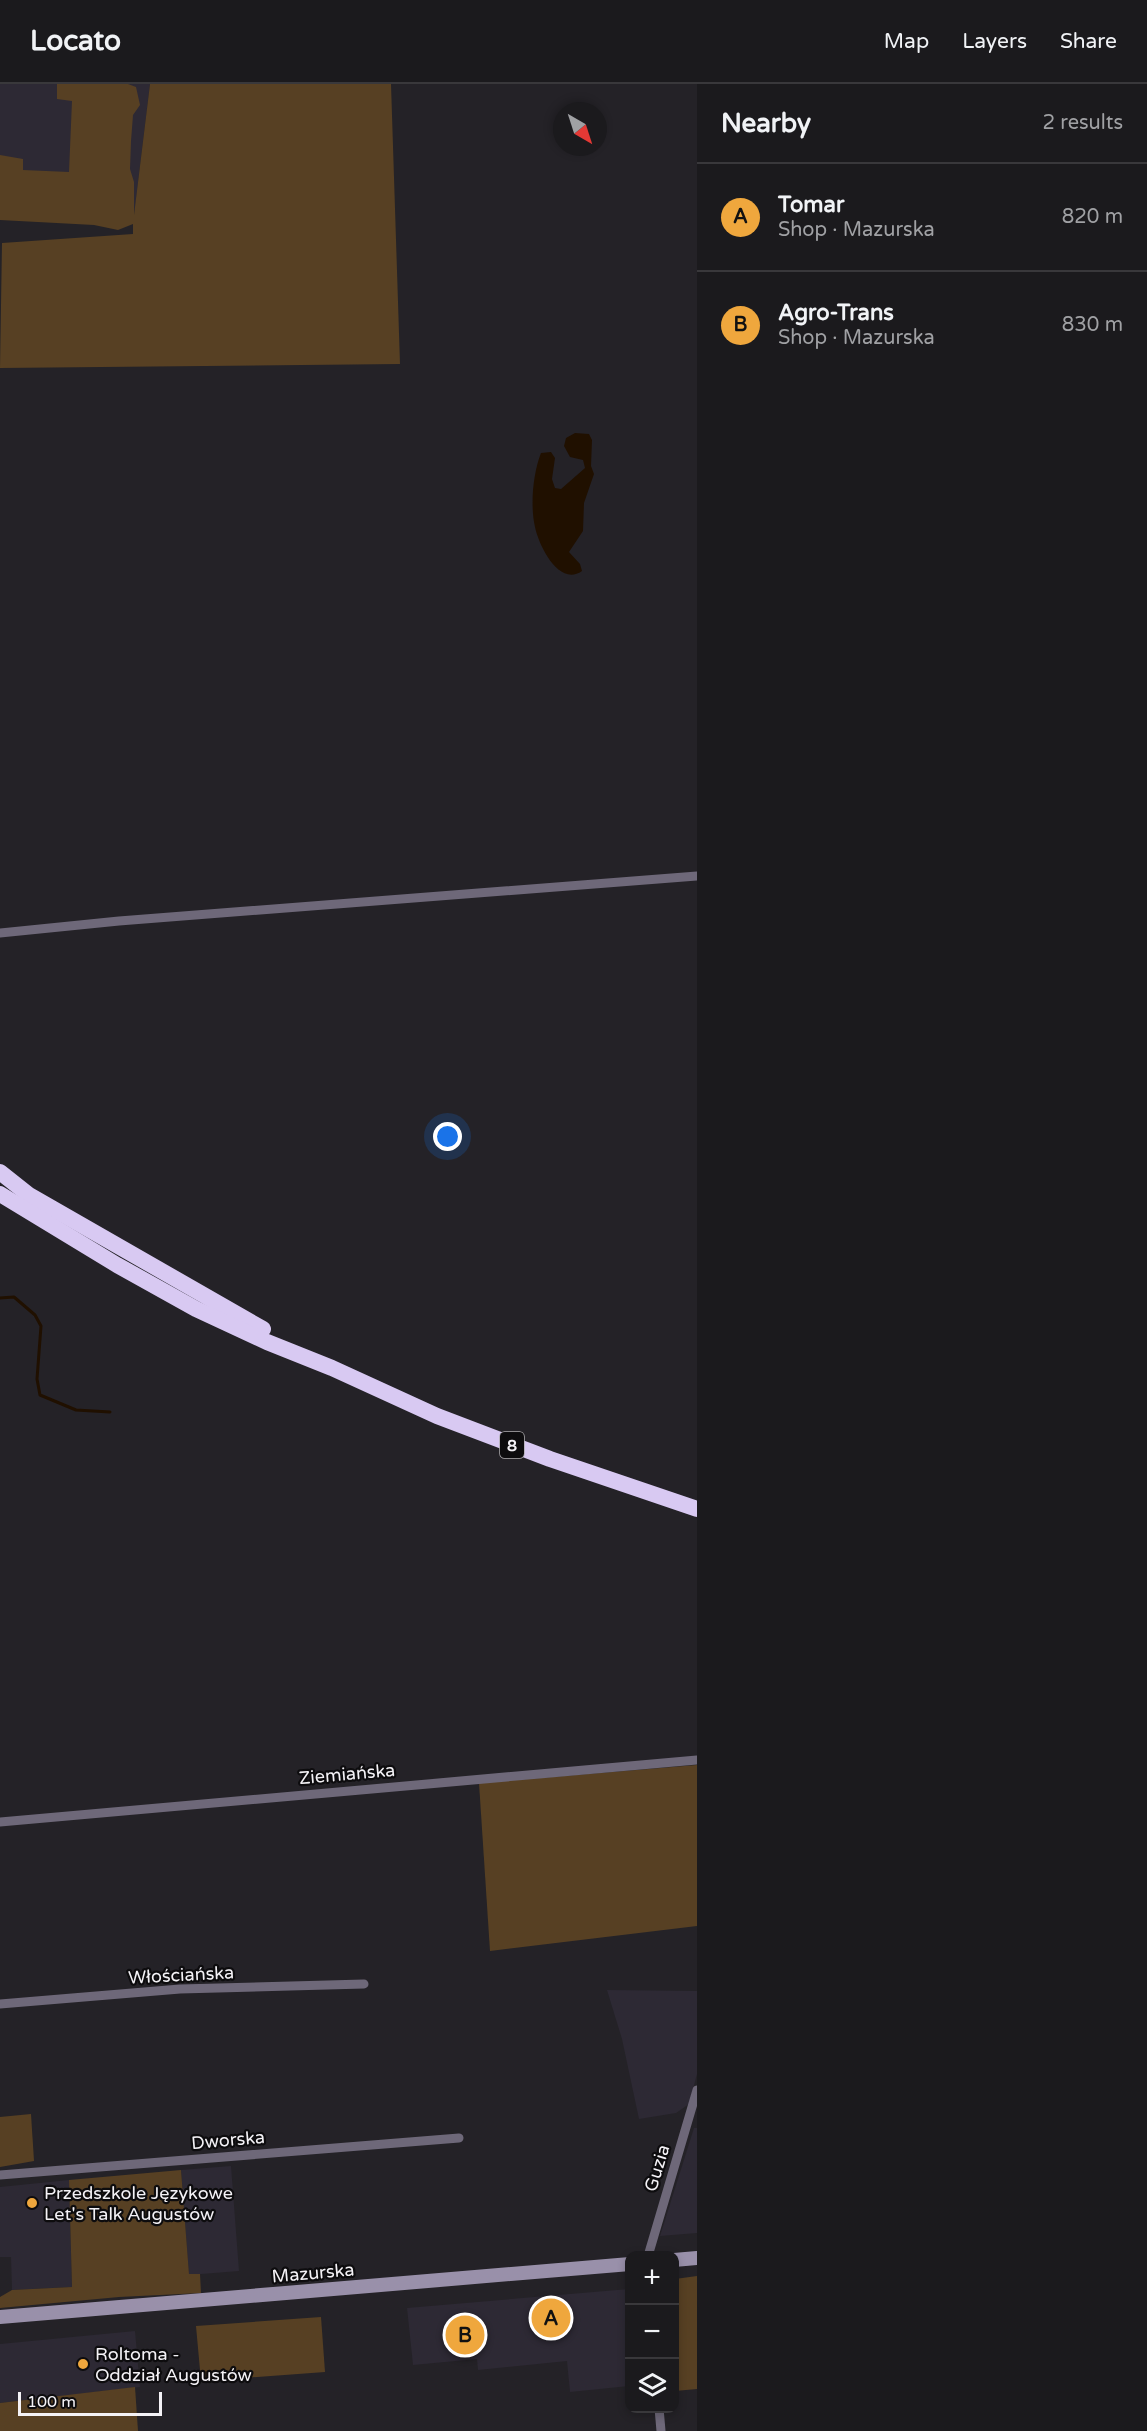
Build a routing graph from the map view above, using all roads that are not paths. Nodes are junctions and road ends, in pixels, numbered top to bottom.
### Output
1 (697, 876) edge
2 (0, 933) edge
3 (0, 1172) edge
4 (0, 1179) edge
5 (2, 1195) edge
6 (29, 1195) junction
7 (332, 1368) junction
8 (697, 1509) edge
9 (697, 1760) edge
10 (0, 1822) edge
11 (364, 1984) dead end
12 (0, 2004) edge
13 (697, 2090) edge
14 (697, 2126) edge
15 (686, 2127) junction
16 (459, 2138) dead end
17 (0, 2175) edge
18 (649, 2251) edge
19 (697, 2258) edge
20 (679, 2260) edge
21 (625, 2264) edge
22 (0, 2317) edge
23 (660, 2413) edge
24 (662, 2431) edge

1 - 2 street
3 - 6 highway
4 - 6 highway, 8
5 - 7 highway, 8
6 - 7 highway, 8
7 - 8 highway, 8
9 - 10 street, Ziemiańska
11 - 12 street, Włościańska
13 - 15 street, Guzia
14 - 15 street
15 - 18 street, Guzia
16 - 17 street, Dworska
19 - 20 main road
21 - 22 main road, Mazurska
23 - 24 street

